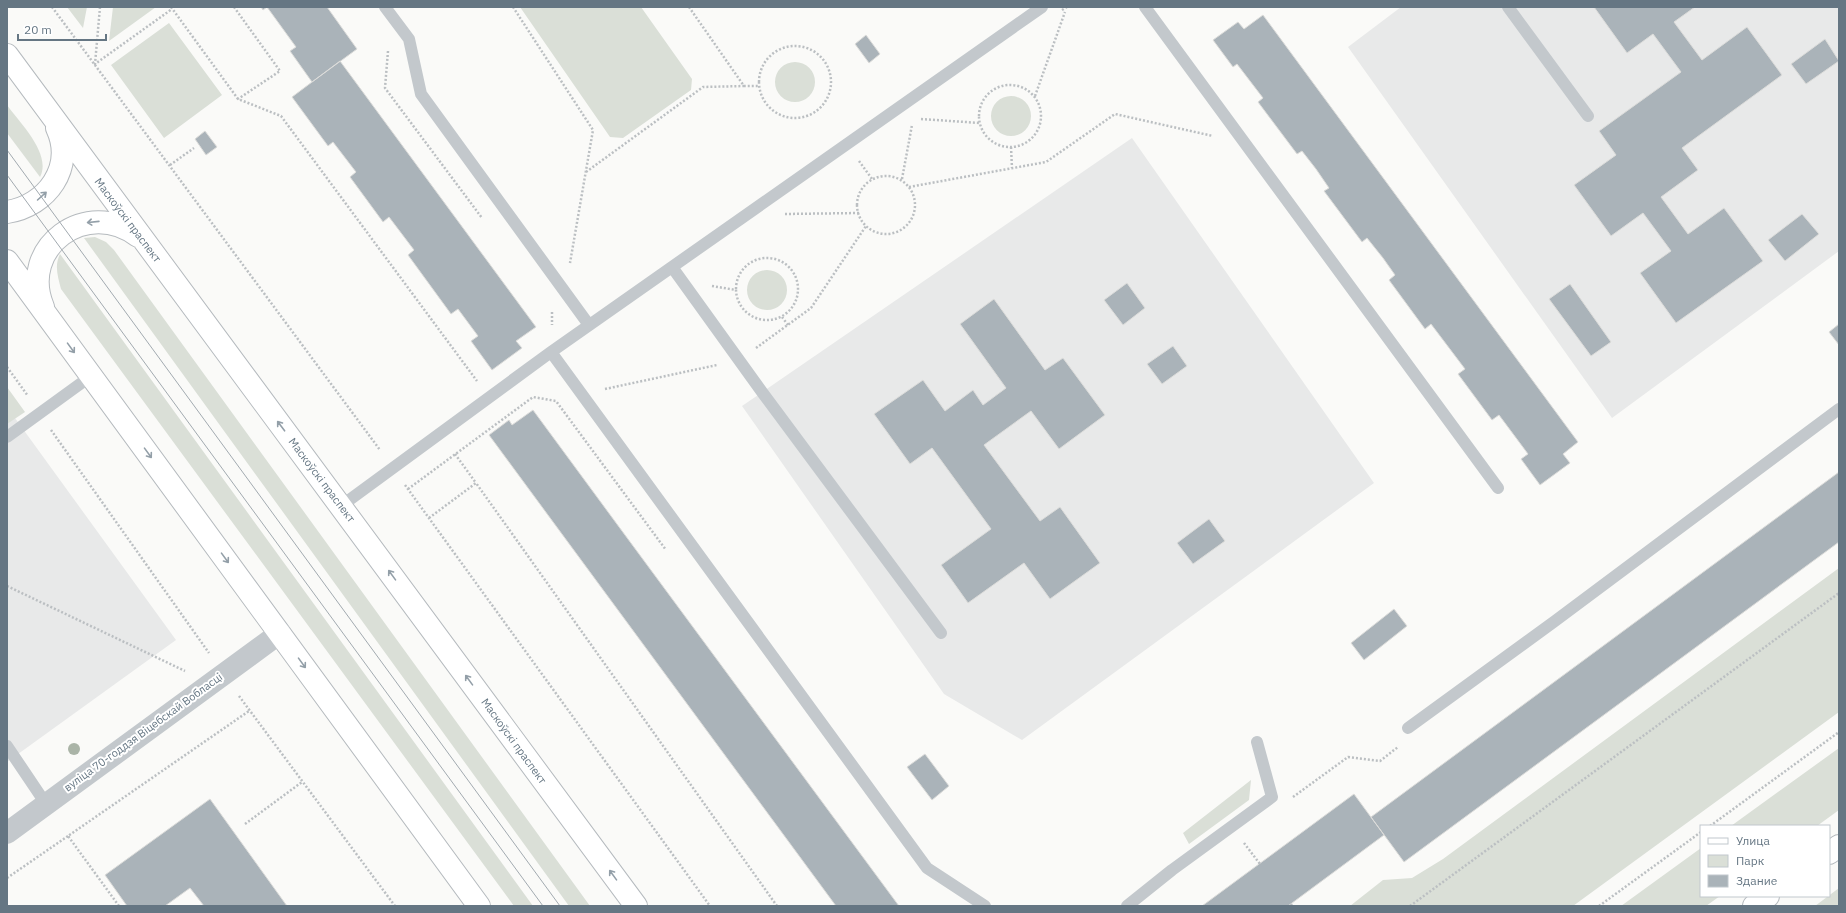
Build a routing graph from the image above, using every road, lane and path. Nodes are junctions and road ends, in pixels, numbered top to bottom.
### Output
1 (100, 7) edge
2 (234, 7) edge
3 (385, 7) edge
4 (513, 7) edge
5 (689, 7) edge
6 (1042, 7) edge
7 (1146, 7) edge
8 (1508, 7) edge
9 (171, 8) edge
10 (1066, 8) edge
11 (388, 49) dead end
12 (7, 55) edge
13 (744, 86) junction
14 (759, 86) junction
15 (1035, 96) junction
16 (238, 99) junction
17 (1588, 116) dead end
18 (52, 118) junction
19 (913, 118) dead end
20 (980, 123) junction
21 (1245, 143) junction
22 (1011, 147) junction
23 (194, 148) dead end
24 (858, 159) dead end
25 (170, 165) dead end
26 (1012, 168) junction
27 (586, 172) junction
28 (872, 179) junction
29 (909, 187) junction
30 (788, 210) dead end
31 (7, 212) edge
32 (859, 213) junction
33 (485, 222) dead end
34 (151, 250) junction
35 (7, 261) edge
36 (672, 267) junction
37 (705, 285) dead end
38 (736, 290) junction
39 (565, 292) junction
40 (547, 305) dead end
41 (782, 316) junction
42 (53, 324) junction
43 (589, 325) junction
44 (788, 325) dead end
45 (552, 330) dead end
46 (551, 352) junction
47 (7, 367) edge
48 (91, 376) junction
49 (489, 397) junction
50 (1839, 409) edge
51 (40, 413) junction
52 (7, 437) edge
53 (455, 454) junction
54 (476, 483) junction
55 (1498, 488) dead end
56 (408, 489) dead end
57 (341, 506) junction
58 (429, 518) dead end
59 (669, 554) dead end
60 (7, 586) edge
61 (1839, 593) edge
62 (280, 633) junction
63 (940, 633) dead end
64 (188, 672) dead end
65 (224, 673) junction
66 (249, 711) junction
67 (1408, 728) dead end
68 (1839, 732) edge
69 (1257, 742) dead end
70 (7, 746) edge
71 (302, 782) junction
72 (46, 804) junction
73 (245, 824) dead end
74 (1711, 825) edge
75 (7, 832) edge
76 (1700, 833) edge
77 (68, 836) junction
78 (1839, 846) edge
79 (1830, 852) edge
80 (7, 878) edge
81 (1767, 897) edge
82 (119, 906) edge
83 (395, 906) edge
84 (479, 906) edge
85 (636, 906) edge
86 (778, 906) edge
87 (985, 906) edge
88 (1127, 906) edge
89 (1410, 906) edge
90 (1599, 906) edge
91 (1754, 906) edge

1 - 9 path
2 - 16 path
3 - 39 lane
4 - 27 path
5 - 13 path
6 - 36 lane
7 - 21 lane
8 - 17 lane
9 - 16 path
10 - 15 path
11 - 33 path
12 - 18 main road, Маскоўскі праспект
13 - 14 path
13 - 27 path
14 - 14 path
15 - 20 path
15 - 22 path
16 - 49 path
31 -> 18 main road
18 - 34 main road, Маскоўскі праспект
19 - 20 path
20 - 22 path
21 - 26 path
21 - 55 lane
22 - 26 path
23 - 25 path
24 - 28 path
26 - 29 path
27 - 39 path
28 - 29 path
28 - 32 path
29 - 32 path
30 - 32 path
34 -> 42 main road
57 -> 34 main road, Маскоўскі праспект
35 - 42 main road
36 - 43 lane
36 - 63 lane
37 - 38 path
38 - 41 path
38 - 41 path
39 - 43 lane
40 - 45 path
41 - 44 path
42 -> 48 main road
43 - 46 lane
46 - 49 lane
46 - 87 lane
47 - 51 path
48 - 51 lane
48 -> 62 main road
49 - 57 lane
50 - 67 lane
51 - 52 lane
51 - 65 path
53 - 54 path
53 - 56 path
53 - 59 path
54 - 58 path
54 - 86 path
85 -> 57 main road, Маскоўскі праспект
60 - 64 path
61 - 89 path
62 - 65 street, вуліца 70-годдзя Віцебскай Вобласці
62 -> 84 main road
65 - 66 path
65 - 72 street, вуліца 70-годдзя Віцебскай Вобласці
66 - 71 path
66 - 77 path
68 - 74 path
69 - 88 lane
70 - 72 lane
71 - 73 path
71 - 83 path
72 - 75 street, вуліца 70-годдзя Віцебскай Вобласці
76 - 90 path
77 - 80 path
77 - 82 path
78 - 79 main road
81 - 91 main road

